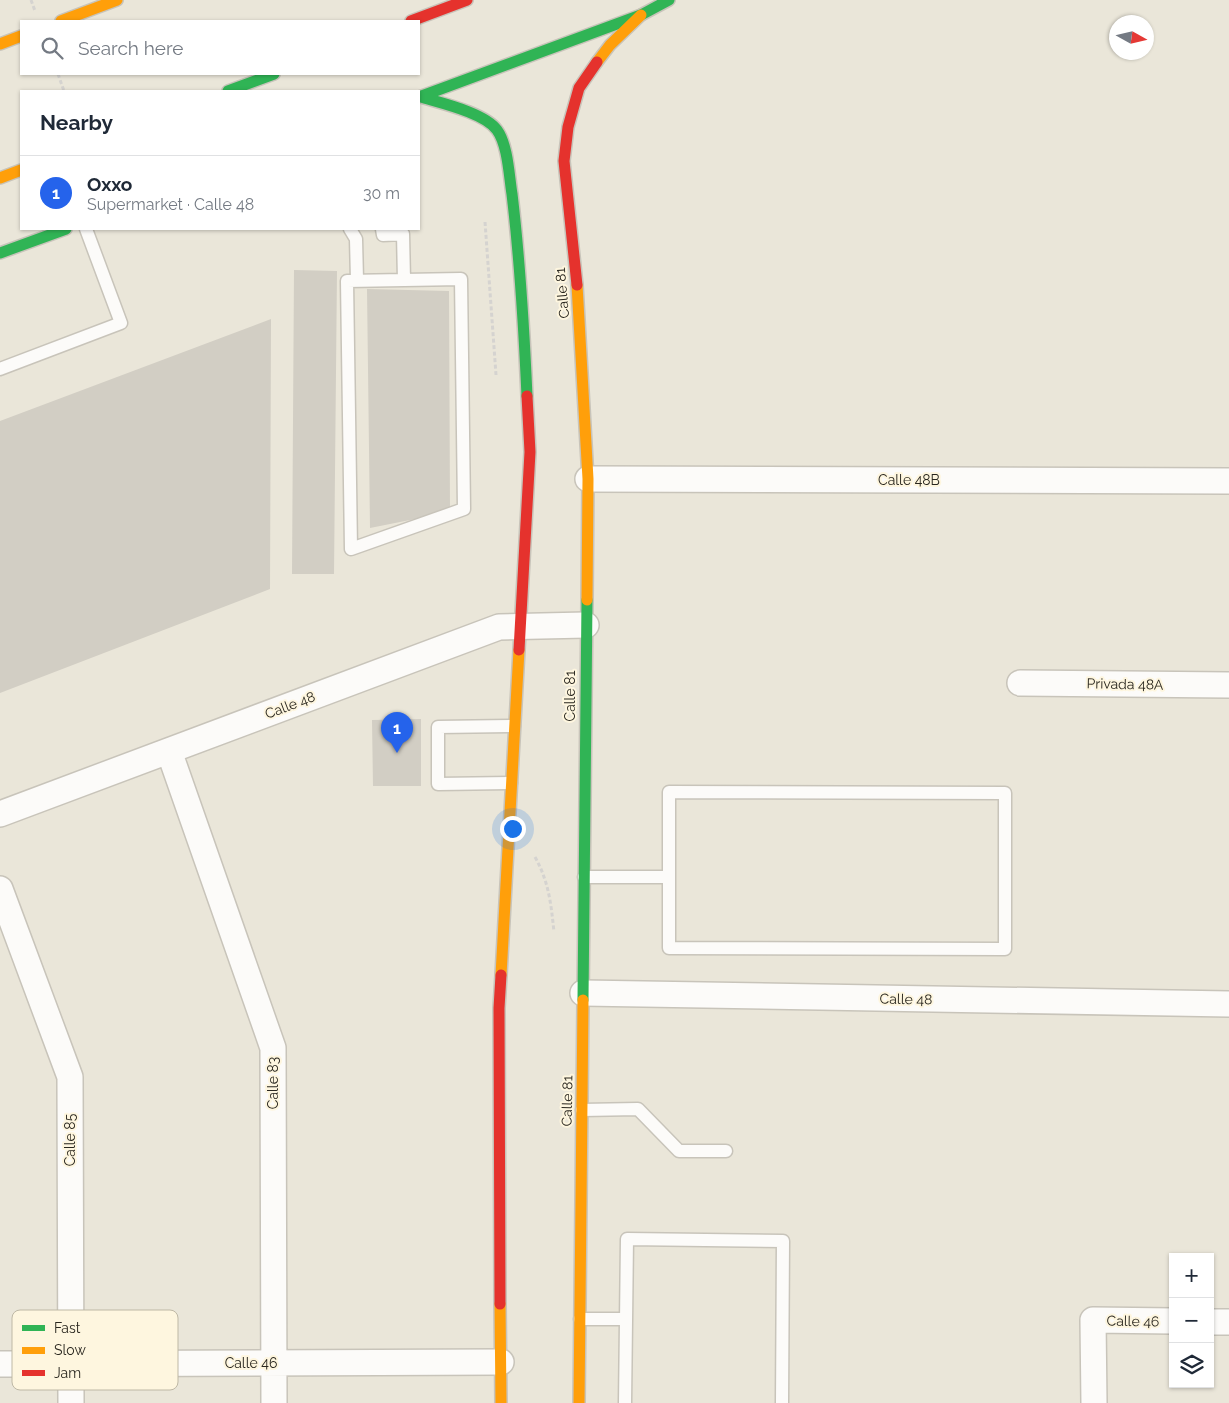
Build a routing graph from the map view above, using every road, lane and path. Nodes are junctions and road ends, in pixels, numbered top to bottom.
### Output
1 (117, 0) edge
2 (467, 0) edge
3 (669, 0) edge
4 (641, 15) junction
5 (64, 20) edge
6 (414, 20) edge
7 (20, 36) edge
8 (0, 44) edge
9 (58, 75) edge
10 (271, 75) edge
11 (64, 90) edge
12 (231, 90) edge
13 (420, 97) edge
14 (20, 170) edge
15 (0, 178) edge
16 (485, 220) dead end
17 (63, 230) edge
18 (86, 230) edge
19 (351, 230) edge
20 (382, 230) edge
21 (0, 253) edge
22 (357, 280) junction
23 (404, 280) junction
24 (0, 370) edge
25 (497, 385) dead end
26 (588, 479) junction
27 (1229, 481) edge
28 (586, 624) junction
29 (519, 626) junction
30 (1020, 683) dead end
31 (1229, 685) edge
32 (514, 726) junction
33 (169, 751) junction
34 (510, 784) junction
35 (0, 814) edge
36 (584, 877) junction
37 (669, 877) junction
38 (0, 889) edge
39 (583, 994) junction
40 (1229, 1004) edge
41 (582, 1110) junction
42 (726, 1151) dead end
43 (71, 1310) edge
44 (580, 1319) junction
45 (626, 1319) junction
46 (1169, 1321) edge
47 (1214, 1322) edge
48 (1229, 1322) edge
49 (501, 1362) junction
50 (178, 1363) edge
51 (274, 1363) junction
52 (71, 1390) edge
53 (71, 1403) edge
54 (274, 1403) edge
55 (501, 1403) edge
56 (580, 1403) edge
57 (625, 1403) edge
58 (782, 1403) edge
59 (1094, 1403) edge

1 - 5 main road
2 - 6 main road
3 - 4 main road
4 - 13 main road
4 - 26 main road, Calle 81
7 - 8 main road
9 - 11 path
10 - 12 main road
13 - 29 main road
14 - 15 main road
16 - 25 path
17 - 21 main road
18 - 24 lane
19 - 22 lane
20 - 23 lane
22 - 23 lane
22 - 23 lane
26 - 27 street, Calle 48B
26 - 28 main road, Calle 81
28 - 29 street, Calle 48
28 - 36 main road, Calle 81
29 - 32 main road
29 - 33 street, Calle 48
30 - 31 street, Privada 48A
32 - 34 main road
32 - 34 lane
33 - 35 street, Calle 48
33 - 51 street, Calle 83
34 - 49 main road
36 - 37 lane
36 - 39 main road, Calle 81
37 - 37 lane
38 - 43 street, Calle 85
39 - 40 street, Calle 48
39 - 41 main road, Calle 81
41 - 42 lane
41 - 44 main road, Calle 81
44 - 45 lane
44 - 56 main road, Calle 81
45 - 57 lane
45 - 58 lane
46 - 59 street, Calle 46
47 - 48 street
49 - 51 street, Calle 46
49 - 55 main road
50 - 51 street, Calle 46
51 - 54 street, Calle 83
52 - 53 street, Calle 85

